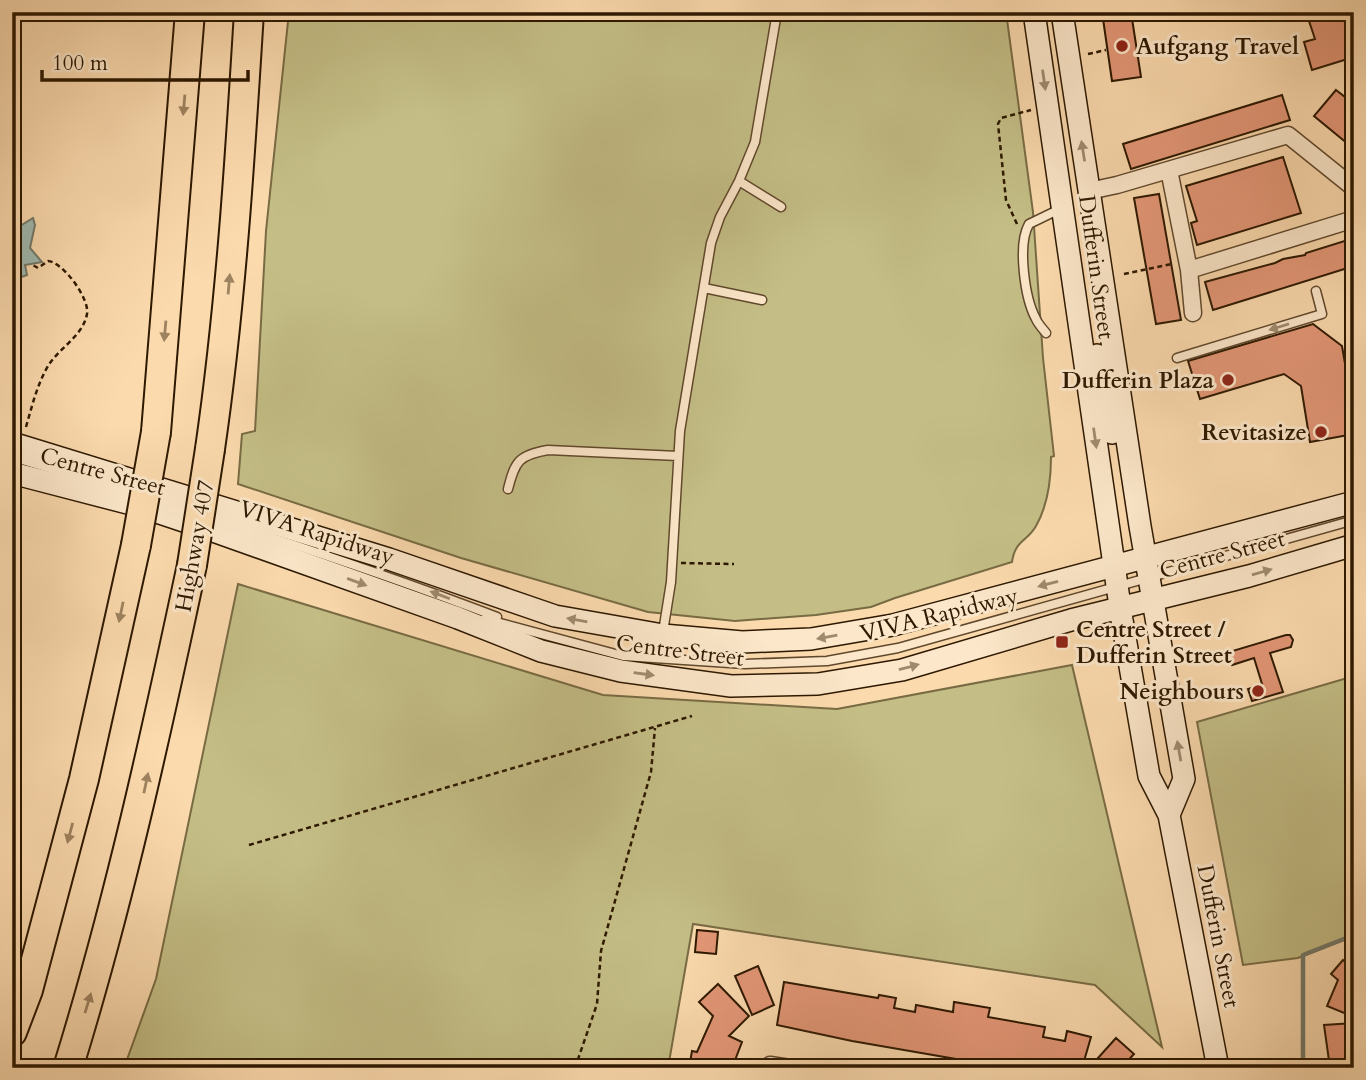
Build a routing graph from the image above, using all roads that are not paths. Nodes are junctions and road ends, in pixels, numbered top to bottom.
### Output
1 (190, 12) edge
2 (249, 12) edge
3 (777, 12) edge
4 (1034, 12) edge
5 (1062, 12) edge
6 (1169, 170) junction
7 (739, 181) junction
8 (1354, 188) edge
9 (1089, 191) junction
10 (781, 207) dead end
11 (1063, 214) junction
12 (1354, 219) edge
13 (1188, 266) junction
14 (704, 288) junction
15 (1316, 291) dead end
16 (762, 300) dead end
17 (1193, 313) dead end
18 (1046, 333) dead end
19 (1177, 358) dead end
20 (19, 435) edge
21 (678, 456) junction
22 (12, 457) edge
23 (12, 473) edge
24 (508, 489) dead end
25 (1354, 502) edge
26 (1354, 520) edge
27 (1354, 545) edge
28 (1143, 565) junction
29 (1117, 587) junction
30 (1196, 589) junction
31 (1153, 599) junction
32 (416, 603) junction
33 (526, 629) junction
34 (663, 635) junction
35 (1168, 815) junction
36 (12, 1032) edge
37 (68, 1068) edge
38 (769, 1068) edge
39 (790, 1068) edge
40 (1218, 1068) edge

1 -> 36 highway, bridge
37 -> 2 highway, Highway 407, bridge
3 - 7 lane
4 -> 11 main road, Dufferin Street
9 -> 5 main road, Dufferin Street
6 - 8 street
6 - 9 street
6 - 13 street
7 - 10 lane
7 - 14 lane
9 - 28 main road, Dufferin Street
11 - 18 lane
11 - 28 main road
11 -> 29 main road, Dufferin Street
12 - 13 street
13 - 17 street
14 - 16 lane
14 - 21 lane
15 -> 19 lane
34 -> 20 main road, Centre Street
21 - 24 lane
21 - 34 lane
33 -> 22 lane, VIVA Rapidway
23 -> 32 main road, Centre Street
25 - 28 main road, Centre Street
26 - 28 lane
30 -> 27 main road, Centre Street
28 - 29 main road, Centre Street
28 - 30 main road
28 - 31 main road, Dufferin Street
29 - 31 main road, Centre Street
32 -> 29 main road, Centre Street
29 - 33 lane, VIVA Rapidway
29 -> 34 main road, Centre Street
29 - 35 main road, Dufferin Street
30 - 31 main road, Centre Street
35 -> 31 main road, Dufferin Street
32 - 33 lane, VIVA Rapidway
35 - 40 main road, Dufferin Street
38 - 39 street

